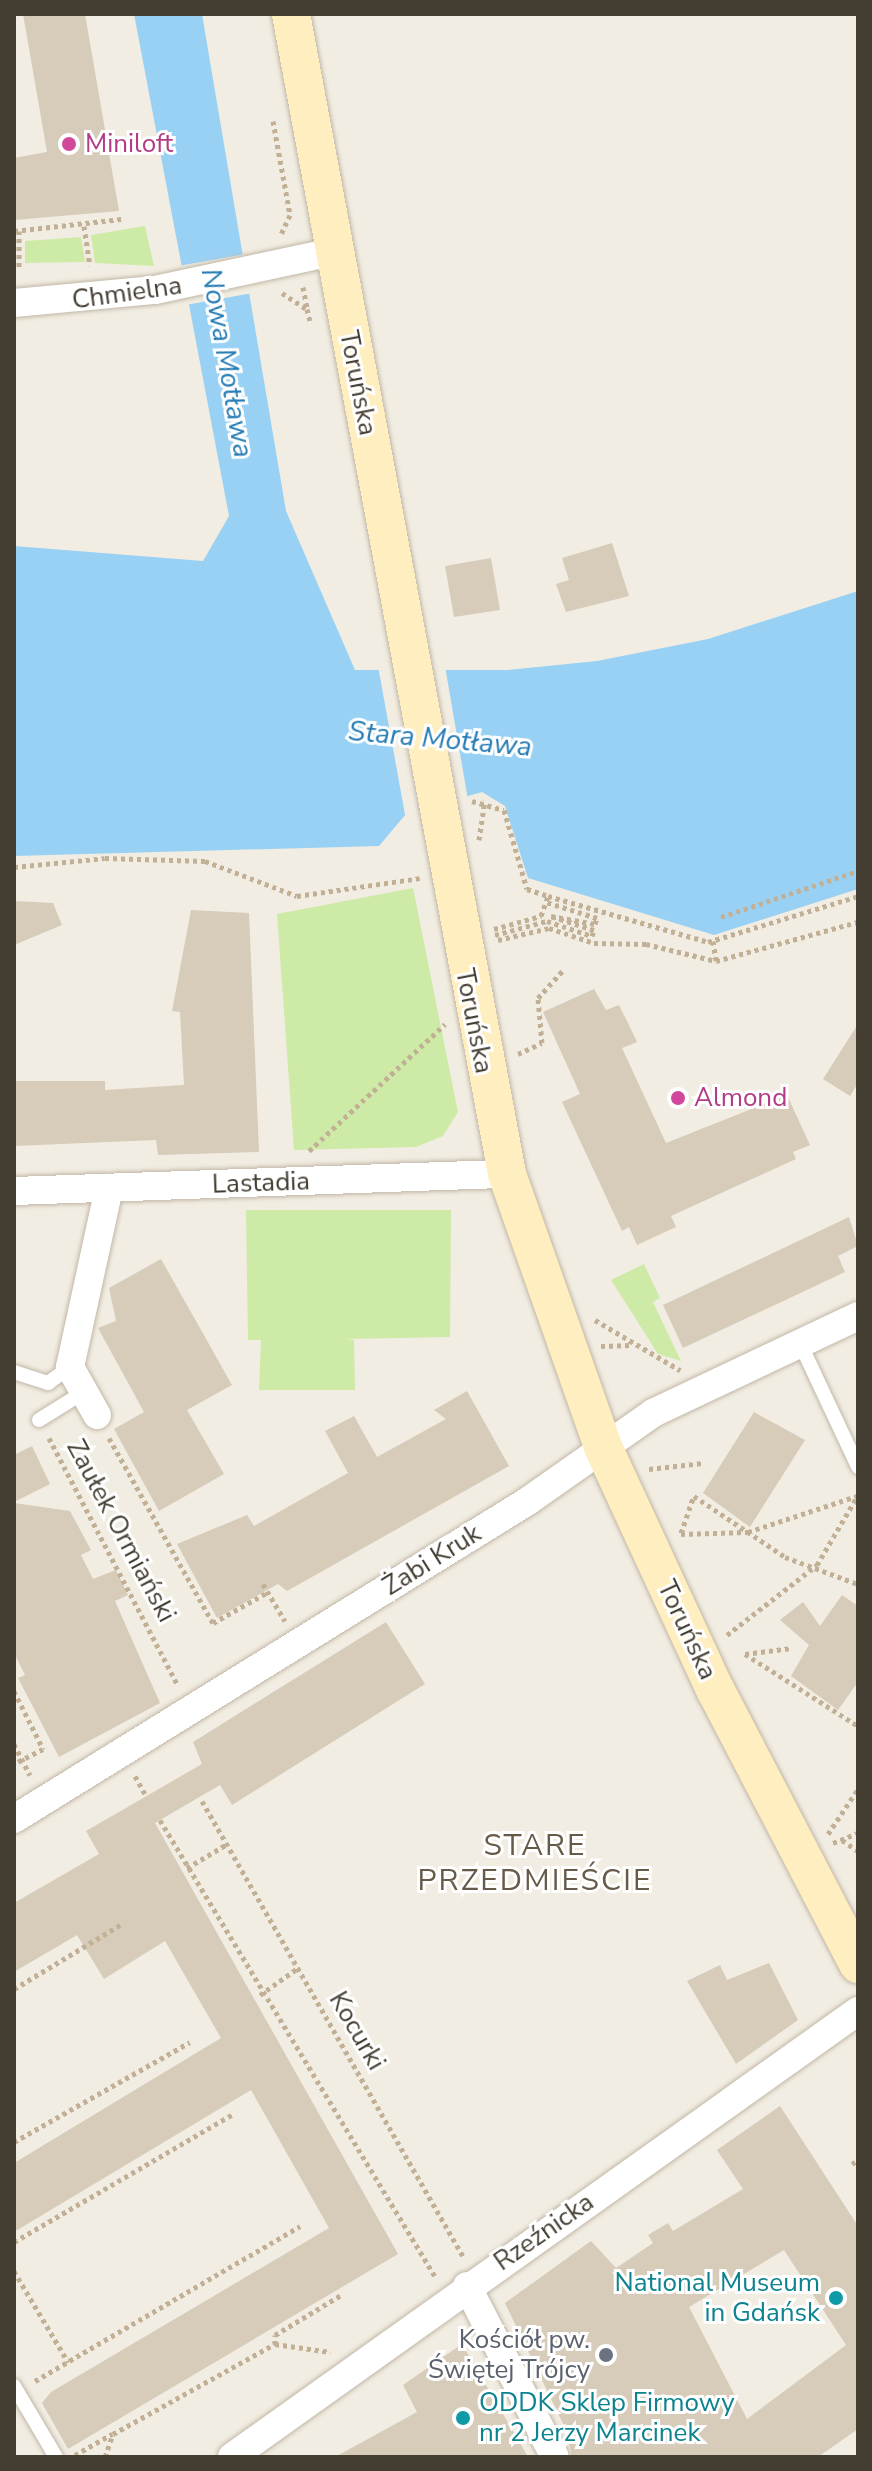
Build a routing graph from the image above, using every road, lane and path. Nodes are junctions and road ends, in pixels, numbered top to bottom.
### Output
1 (291, 14) edge
2 (270, 107) dead end
3 (121, 219) dead end
4 (84, 226) junction
5 (16, 231) edge
6 (275, 245) dead end
7 (333, 252) junction
8 (90, 267) dead end
9 (19, 269) dead end
10 (266, 282) junction
11 (14, 303) edge
12 (312, 329) dead end
13 (472, 801) dead end
14 (14, 867) edge
15 (858, 871) edge
16 (421, 878) dead end
17 (858, 896) edge
18 (547, 899) junction
19 (721, 917) dead end
20 (858, 922) edge
21 (486, 937) junction
22 (713, 941) junction
23 (716, 961) junction
24 (563, 970) dead end
25 (446, 1023) dead end
26 (523, 1052) dead end
27 (302, 1157) dead end
28 (507, 1174) junction
29 (109, 1188) junction
30 (14, 1191) edge
31 (585, 1313) dead end
32 (858, 1316) edge
33 (800, 1343) junction
34 (634, 1344) junction
35 (596, 1347) dead end
36 (70, 1367) junction
37 (14, 1372) edge
38 (684, 1372) dead end
39 (90, 1404) junction
40 (39, 1420) joint
41 (603, 1447) junction
42 (703, 1463) dead end
43 (858, 1467) edge
44 (648, 1468) dead end
45 (858, 1496) edge
46 (748, 1532) junction
47 (817, 1565) junction
48 (263, 1584) dead end
49 (858, 1584) edge
50 (268, 1592) junction
51 (287, 1626) dead end
52 (720, 1640) dead end
53 (792, 1648) dead end
54 (745, 1654) junction
55 (736, 1655) dead end
56 (179, 1687) dead end
57 (14, 1691) edge
58 (858, 1726) edge
59 (14, 1764) edge
60 (132, 1771) dead end
61 (858, 1789) edge
62 (146, 1796) dead end
63 (202, 1801) dead end
64 (14, 1819) edge
65 (160, 1820) dead end
66 (858, 1833) edge
67 (842, 1840) junction
68 (227, 1844) junction
69 (858, 1851) edge
70 (187, 1868) junction
71 (120, 1925) dead end
72 (858, 1964) edge
73 (298, 1968) junction
74 (14, 1989) edge
75 (260, 1995) junction
76 (858, 2011) edge
77 (190, 2042) dead end
78 (233, 2114) dead end
79 (14, 2142) edge
80 (300, 2226) dead end
81 (14, 2242) edge
82 (14, 2271) edge
83 (464, 2289) junction
84 (341, 2295) dead end
85 (275, 2344) junction
86 (341, 2354) dead end
87 (68, 2362) junction
88 (21, 2386) edge
89 (113, 2434) junction
90 (56, 2457) edge
91 (72, 2457) edge
92 (105, 2457) edge
93 (232, 2457) edge
94 (555, 2457) edge

1 - 7 street, Toruńska
2 - 6 path
3 - 4 path
4 - 5 path
4 - 8 path
5 - 9 path
7 - 10 street, Chmielna
7 - 28 street, Toruńska
10 - 11 street, Chmielna
10 - 12 path
13 - 18 path
14 - 16 path
15 - 19 path
17 - 22 path
18 - 21 path
18 - 21 path
18 - 22 path
20 - 23 path
21 - 23 path
22 - 23 path
24 - 26 path
25 - 27 path
28 - 29 street, Lastadia
28 - 41 street, Toruńska
29 - 30 street, Lastadia
29 - 36 street
31 - 34 path
32 - 33 street, Żabi Kruk
33 - 41 street, Żabi Kruk
33 - 43 lane
34 - 35 path
34 - 38 path
36 - 37 lane
36 - 39 street
39 - 40 lane
39 - 50 path
40 - 56 path, Zaułek Ormiański
41 - 64 street, Żabi Kruk
41 - 72 street, Toruńska
42 - 44 path
45 - 46 path
45 - 47 path
46 - 46 path
46 - 47 path
47 - 49 path
47 - 52 path
48 - 50 path
50 - 51 path
53 - 54 path
54 - 55 path
54 - 58 path
57 - 59 path
60 - 62 path
61 - 67 path
63 - 68 path, Kocurki
65 - 70 path
66 - 67 path
67 - 69 path
68 - 70 path
68 - 73 path, Kocurki
70 - 75 path
71 - 74 path
73 - 75 path
73 - 83 path, Kocurki
75 - 83 path
76 - 83 street, Rzeźnicka
77 - 79 path
78 - 81 path
80 - 87 path
82 - 87 path
83 - 93 street, Rzeźnicka
83 - 94 street
84 - 85 path
85 - 86 path
85 - 89 path
87 - 88 path
88 - 90 lane
89 - 91 path
89 - 92 path

